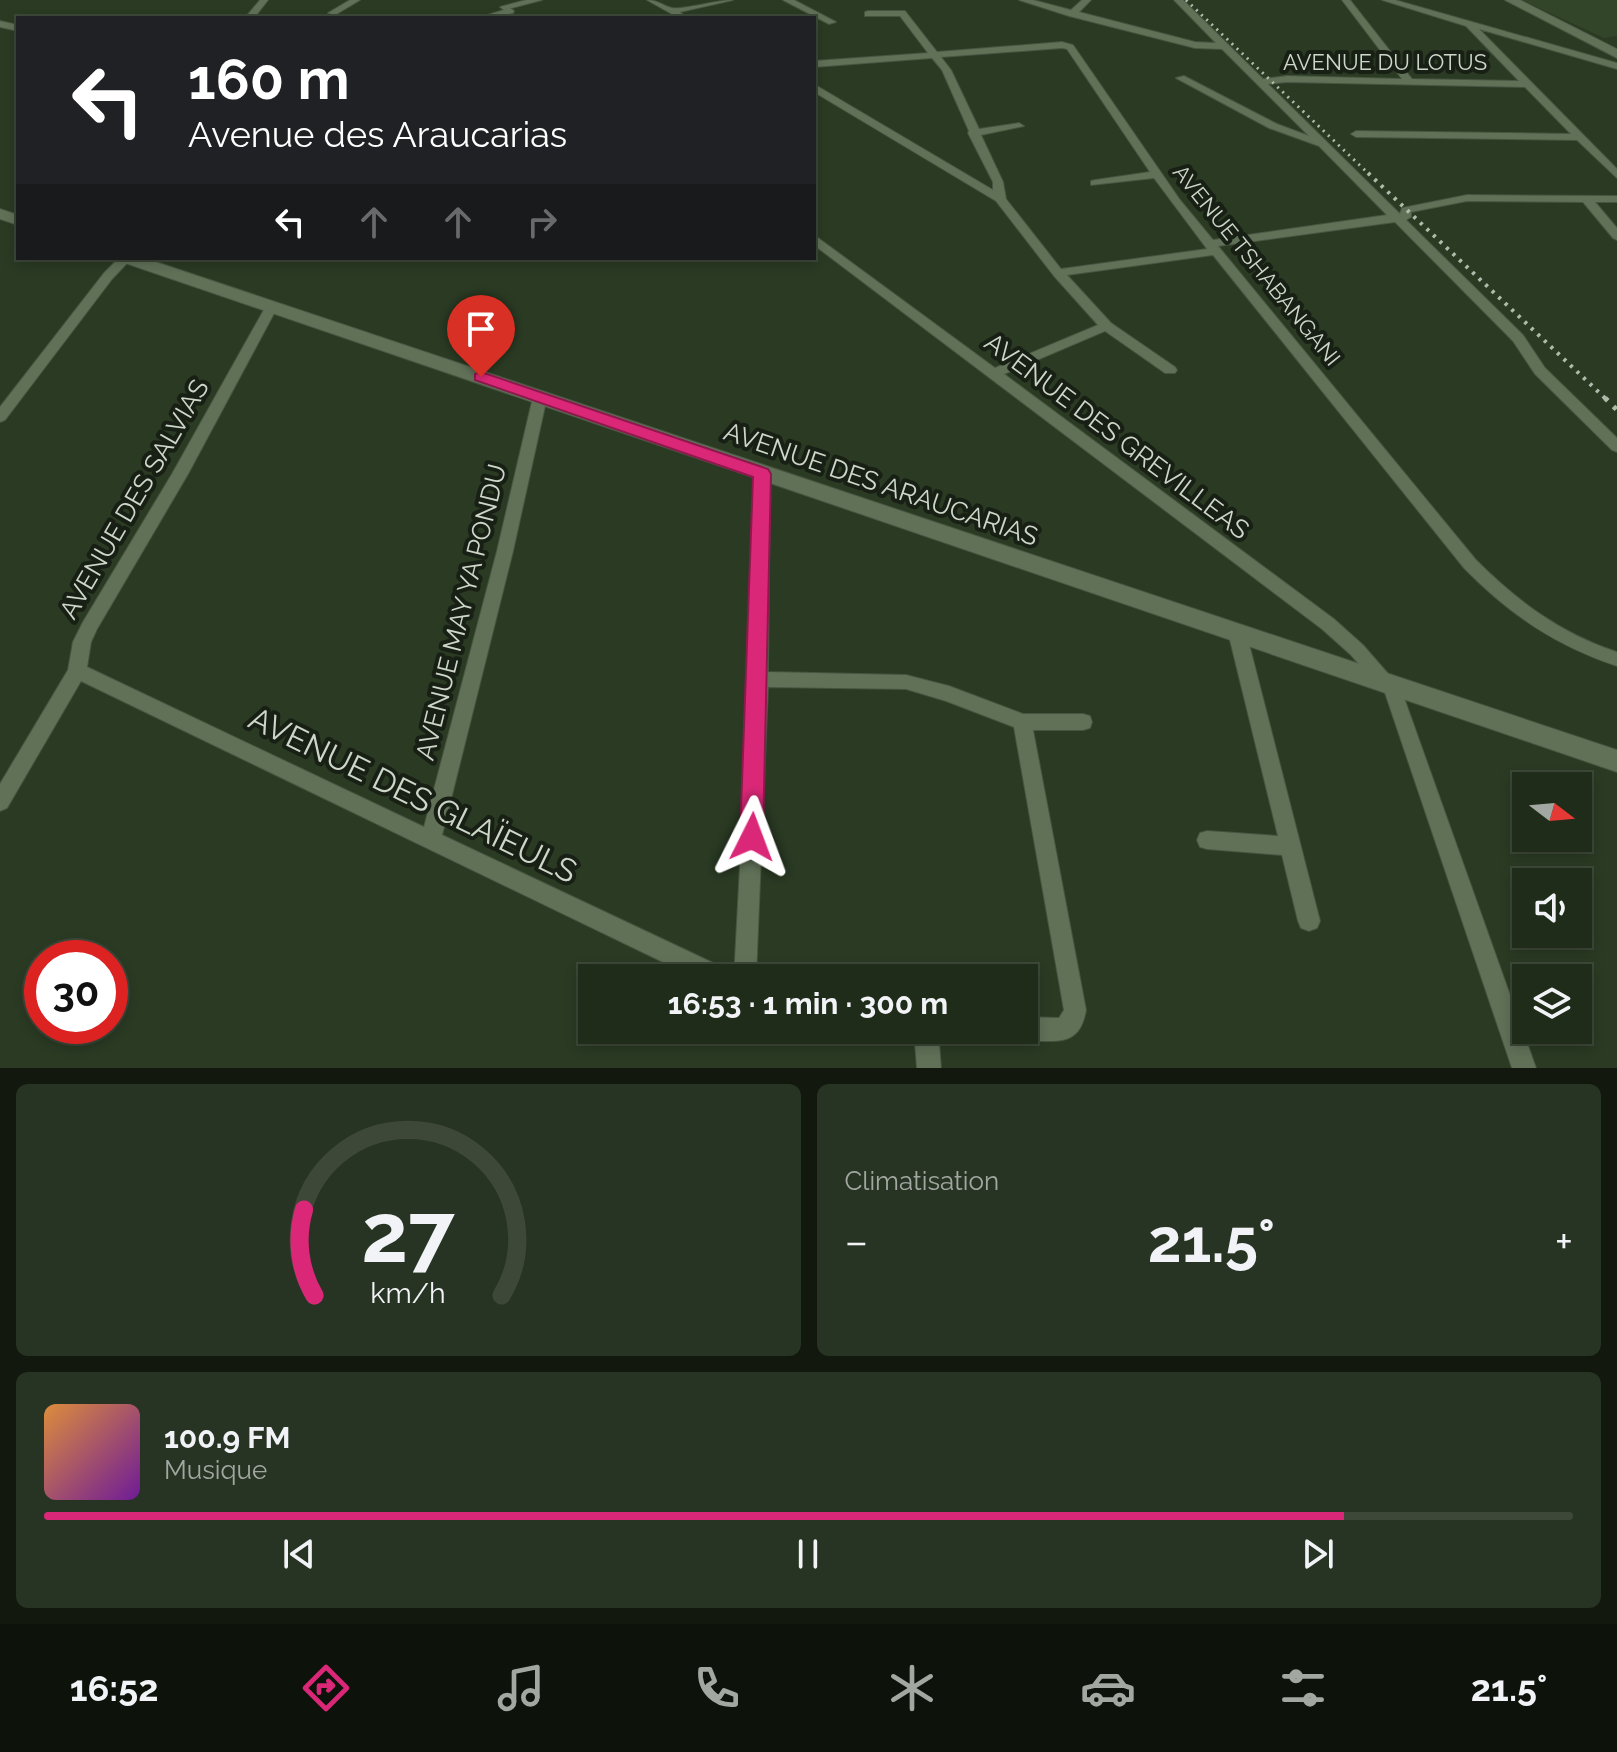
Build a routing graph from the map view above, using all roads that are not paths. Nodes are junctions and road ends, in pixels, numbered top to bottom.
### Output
1 (264, 0) edge
2 (356, 0) edge
3 (495, 0) edge
4 (538, 0) edge
5 (651, 0) edge
6 (729, 0) edge
7 (787, 0) edge
8 (1023, 0) edge
9 (1087, 0) edge
10 (1178, 0) edge
11 (1346, 0) edge
12 (1386, 0) edge
13 (1511, 0) edge
14 (507, 9) junction
15 (671, 11) junction
16 (332, 13) dead end
17 (868, 14) dead end
18 (1072, 14) junction
19 (251, 16) edge
20 (488, 16) edge
21 (516, 16) edge
22 (680, 16) edge
23 (832, 22) dead end
24 (1469, 24) junction
25 (1236, 41) dead end
26 (1225, 46) junction
27 (936, 54) junction
28 (1617, 56) edge
29 (816, 64) edge
30 (1181, 78) dead end
31 (1279, 80) junction
32 (1261, 82) junction
33 (1410, 82) junction
34 (1527, 84) junction
35 (816, 89) edge
36 (1019, 126) dead end
37 (973, 133) junction
38 (1356, 134) dead end
39 (1578, 137) junction
40 (1323, 145) junction
41 (1156, 175) junction
42 (1617, 175) edge
43 (1095, 183) dead end
44 (1585, 197) junction
45 (1000, 199) junction
46 (1617, 199) edge
47 (1396, 218) junction
48 (1617, 236) edge
49 (816, 241) edge
50 (1213, 247) junction
51 (125, 260) edge
52 (133, 260) edge
53 (1058, 273) junction
54 (272, 306) junction
55 (1106, 326) junction
56 (1170, 370) dead end
57 (993, 374) junction
58 (540, 397) junction
59 (0, 417) edge
60 (1617, 447) edge
61 (762, 474) junction
62 (1237, 632) junction
63 (1617, 659) edge
64 (77, 671) junction
65 (759, 679) junction
66 (1387, 682) junction
67 (1022, 722) junction
68 (1083, 722) dead end
69 (1617, 761) edge
70 (0, 802) edge
71 (431, 839) junction
72 (1207, 840) dead end
73 (1290, 846) junction
74 (1309, 921) dead end
75 (691, 964) edge
76 (746, 964) edge
77 (1038, 1029) edge
78 (927, 1044) edge
79 (929, 1068) edge
80 (1524, 1068) edge

1 - 19 street
2 - 16 street
3 - 14 street
4 - 14 street
5 - 15 street
6 - 15 street
7 - 23 street
8 - 18 street
9 - 18 street
10 - 26 street, AVENUE DU LOTUS
11 - 33 street
12 - 24 street
13 - 28 street
14 - 20 street
14 - 21 street
15 - 22 street
17 - 27 street
18 - 26 street
24 - 28 street
24 - 34 street
25 - 31 street
26 - 32 street, AVENUE DU LOTUS
27 - 29 street, AVENUE TSHABANGANI
27 - 37 street
27 - 41 street, AVENUE TSHABANGANI
30 - 40 street
31 - 32 street, AVENUE DU LOTUS
31 - 33 street, AVENUE DU LOTUS
32 - 40 street
33 - 34 street, AVENUE DU LOTUS
34 - 39 street
35 - 45 street
36 - 37 street
37 - 45 street
38 - 39 street
39 - 42 street
40 - 47 street
41 - 43 street
41 - 50 street, AVENUE TSHABANGANI
44 - 46 street
44 - 47 street
44 - 48 street
45 - 53 street
47 - 50 street
47 - 60 street
49 - 57 street, AVENUE DES GREVILLEAS
50 - 53 street
50 - 63 street, AVENUE TSHABANGANI
51 - 59 street
52 - 54 street, AVENUE DES ARAUCARIAS
53 - 55 street
54 - 58 street, AVENUE DES ARAUCARIAS
54 - 64 street, AVENUE DES SALVIAS
55 - 56 street
55 - 57 street
57 - 66 street, AVENUE DES GREVILLEAS
58 - 61 street, AVENUE DES ARAUCARIAS
58 - 71 street, AVENUE MAY YA PONDU
61 - 62 street, AVENUE DES ARAUCARIAS
61 - 65 street
62 - 66 street, AVENUE DES ARAUCARIAS
62 - 73 street
64 - 70 street, AVENUE DES SALVIAS
64 - 71 street, AVENUE DES GLAÏEULS
65 - 67 street
65 - 76 street
66 - 69 street, AVENUE DES ARAUCARIAS
66 - 80 street
67 - 68 street
67 - 77 street
71 - 75 street, AVENUE DES GLAÏEULS
72 - 73 street
73 - 74 street
78 - 79 street

